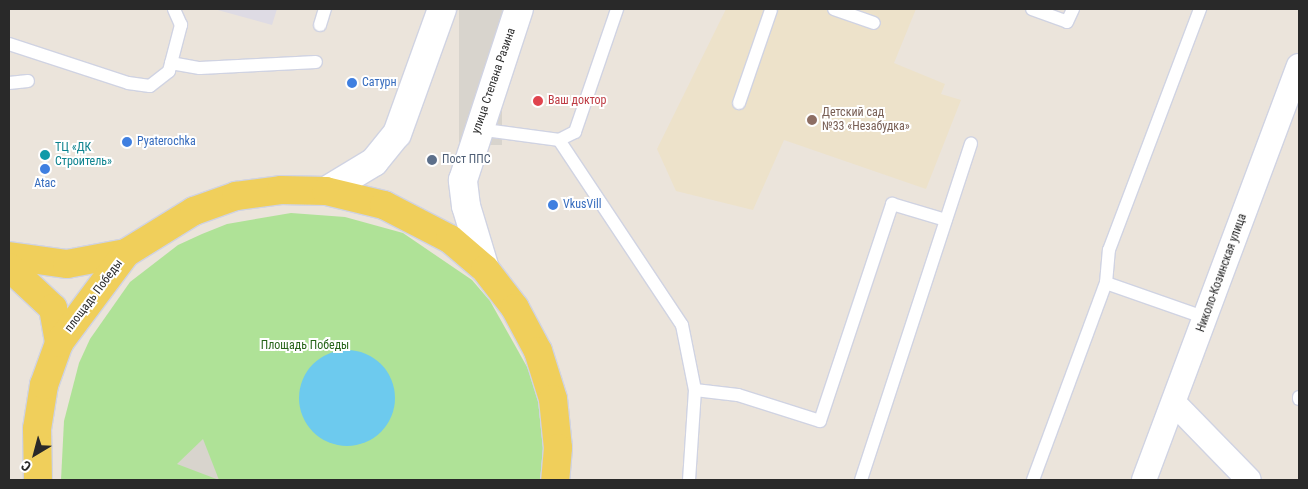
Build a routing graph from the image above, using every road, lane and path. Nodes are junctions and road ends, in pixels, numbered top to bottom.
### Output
1 (174, 9) edge
2 (325, 9) edge
3 (442, 9) edge
4 (518, 9) edge
5 (617, 9) edge
6 (770, 9) edge
7 (834, 9) edge
8 (1032, 9) edge
9 (1073, 9) edge
10 (1200, 9) edge
11 (874, 23) dead end
12 (320, 25) dead end
13 (9, 44) edge
14 (316, 62) dead end
15 (171, 63) junction
16 (1299, 68) edge
17 (28, 81) dead end
18 (9, 83) edge
19 (739, 103) dead end
20 (478, 129) junction
21 (559, 140) junction
22 (972, 144) dead end
23 (326, 191) junction
24 (946, 220) junction
25 (126, 253) junction
26 (9, 256) edge
27 (9, 267) edge
28 (484, 269) junction
29 (1106, 283) junction
30 (1206, 318) junction
31 (59, 343) junction
32 (695, 390) junction
33 (1174, 403) junction
34 (38, 480) edge
35 (556, 480) edge
36 (689, 480) edge
37 (861, 480) edge
38 (1034, 480) edge
39 (1144, 480) edge
40 (1249, 480) edge

1 - 15 lane
2 - 12 lane
3 - 23 main road
4 - 20 main road, улица Степана Разина
5 - 21 lane
6 - 19 lane
7 - 11 lane
8 - 9 lane
10 - 29 lane
13 - 15 lane
14 - 15 lane
16 - 30 street, Николо-Козинская улица
17 - 18 lane
20 - 21 lane
20 - 28 main road, улица Степана Разина
21 - 32 lane
22 - 24 lane
23 - 25 main road, площадь Победы
23 - 28 main road, площадь Победы
24 - 32 lane
24 - 37 lane
25 - 26 main road
25 - 31 main road, площадь Победы
27 - 31 main road
28 - 35 main road, площадь Победы
29 - 30 lane
29 - 38 lane
30 - 33 street, Николо-Козинская улица
31 - 34 main road, площадь Победы
32 - 36 lane
33 - 39 street, Николо-Козинская улица
33 - 40 street

